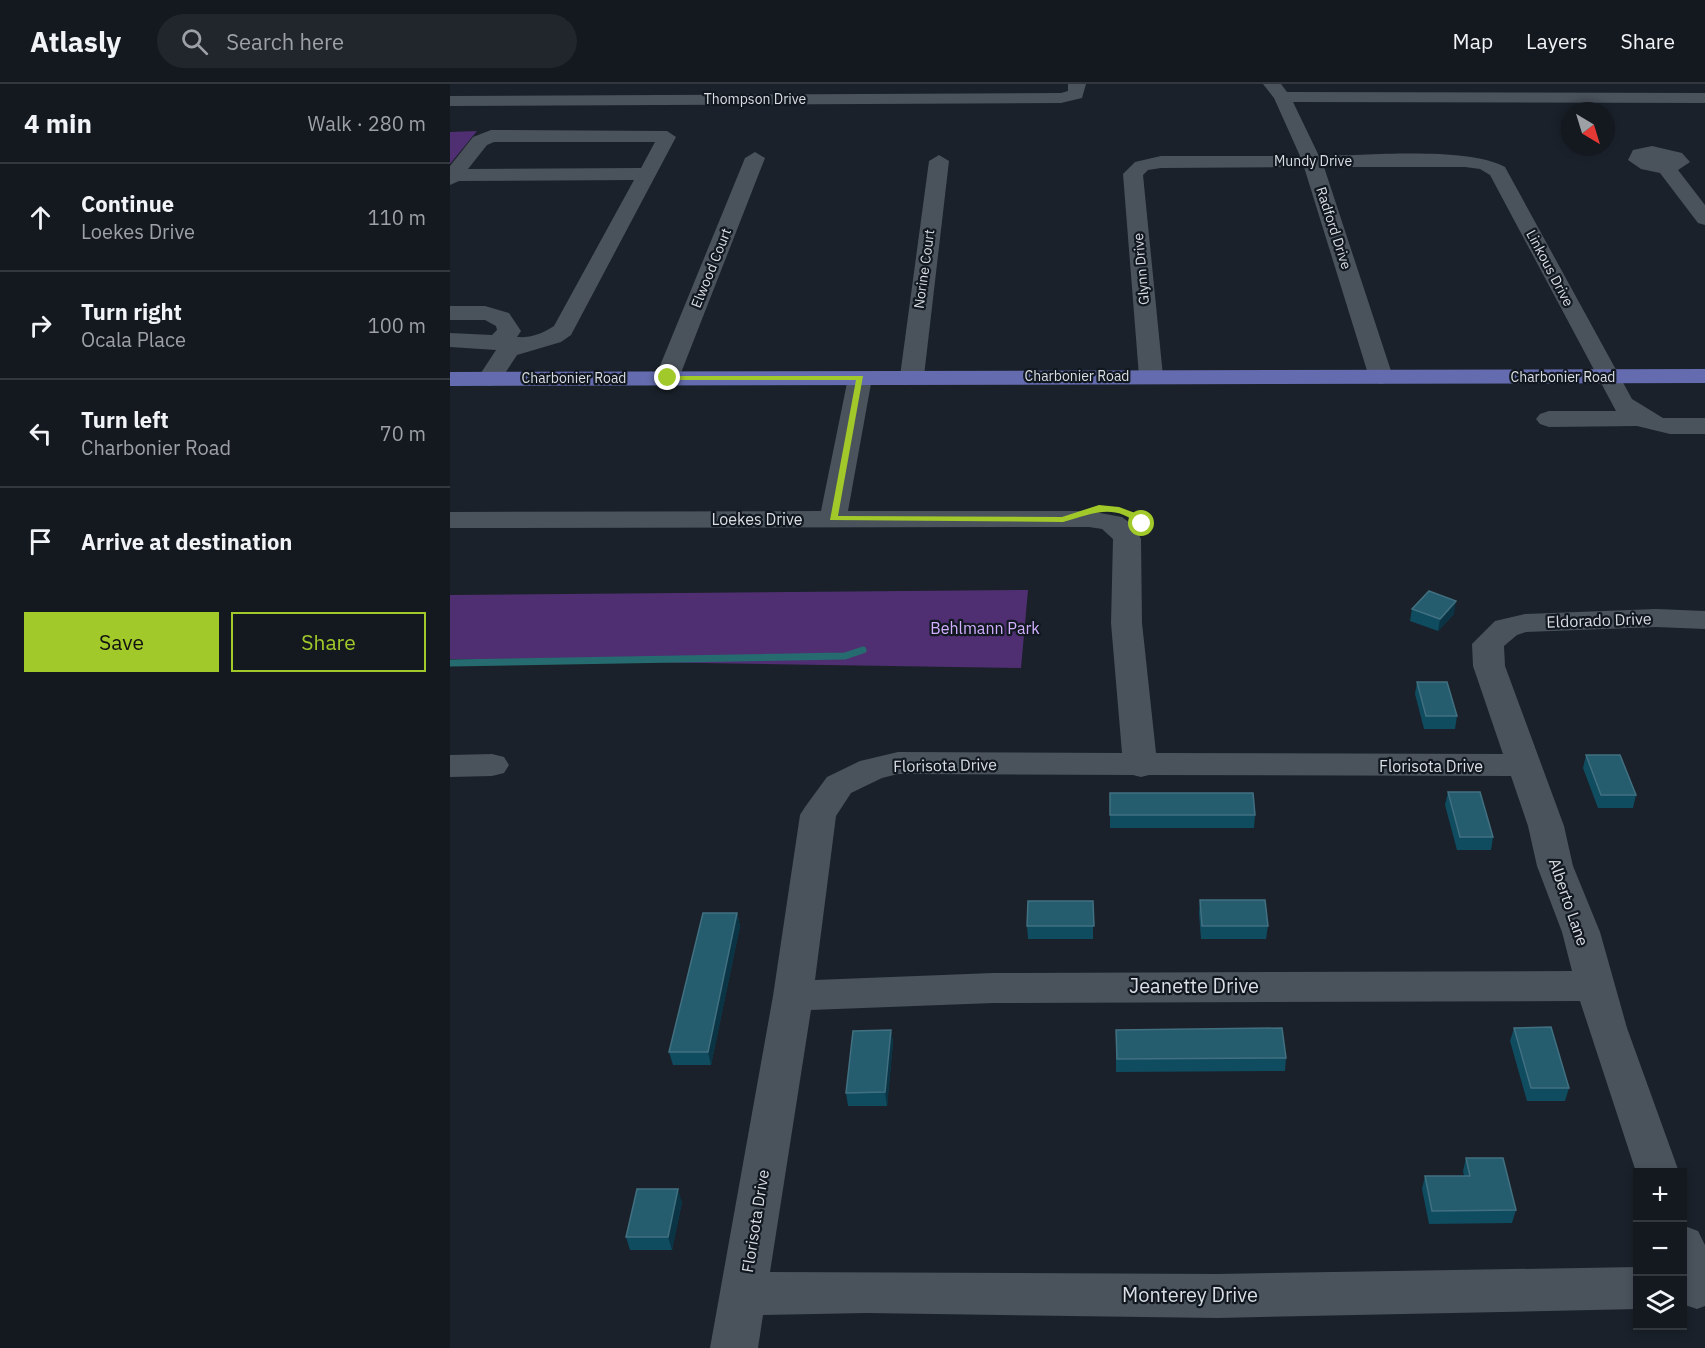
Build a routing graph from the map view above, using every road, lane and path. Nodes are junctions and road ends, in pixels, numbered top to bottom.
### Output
1 (1277, 90) edge
2 (1079, 95) edge
3 (1705, 98) edge
4 (450, 101) edge
5 (473, 150) junction
6 (654, 158) junction
7 (755, 158) dead end
8 (939, 161) dead end
9 (1312, 161) junction
10 (1485, 164) joint
11 (1142, 166) joint
12 (1665, 167) dead end
13 (452, 177) edge
14 (1705, 219) edge
15 (450, 313) edge
16 (450, 340) edge
17 (500, 341) junction
18 (525, 344) junction
19 (912, 376) junction
20 (1151, 376) junction
21 (1705, 376) edge
22 (1381, 377) junction
23 (1609, 377) junction
24 (668, 378) junction
25 (860, 378) junction
26 (450, 379) edge
27 (489, 379) junction
28 (1549, 419) dead end
29 (1648, 422) junction
30 (1702, 438) edge
31 (833, 519) junction
32 (450, 520) edge
33 (1705, 620) edge
34 (1496, 635) joint
35 (492, 765) dead end
36 (1524, 765) junction
37 (450, 766) edge
38 (1141, 766) junction
39 (1595, 986) junction
40 (793, 996) junction
41 (1655, 1168) edge
42 (1687, 1259) edge
43 (1633, 1288) edge
44 (1695, 1288) edge
45 (743, 1294) junction
46 (734, 1348) edge

1 - 3 street
1 - 9 street, Radford Drive
2 - 4 street, Thompson Drive
5 - 6 street
5 - 6 street
5 - 13 street
6 - 13 street
6 - 18 street
7 - 24 street, Elwood Court
8 - 19 street, Norine Court
9 - 10 street, Mundy Drive
9 - 11 street, Mundy Drive
9 - 22 street, Radford Drive
10 - 23 street, Linkous Drive
11 - 20 street, Glynn Drive
12 - 14 street
15 - 17 street
16 - 17 street
17 - 18 street
18 - 27 street
19 - 20 main road, Charbonier Road
19 - 25 main road, Charbonier Road
20 - 22 main road, Charbonier Road
21 - 23 main road, Charbonier Road
22 - 23 main road, Charbonier Road
23 - 29 street, Linkous Drive
24 - 25 main road, Charbonier Road
24 - 27 main road, Charbonier Road
25 - 31 street
26 - 27 main road, Charbonier Road
28 - 29 street
29 - 30 street
31 - 32 street, Loekes Drive
31 - 38 street, Loekes Drive
33 - 34 street, Eldorado Drive
34 - 36 street, Alberto Lane
35 - 37 street
36 - 38 street, Florisota Drive
36 - 39 street, Alberto Lane
38 - 40 street, Florisota Drive
39 - 40 street, Jeanette Drive
39 - 41 street, Alberto Lane
40 - 45 street, Florisota Drive
42 - 44 street
43 - 45 street, Monterey Drive
45 - 46 street, Florisota Drive

